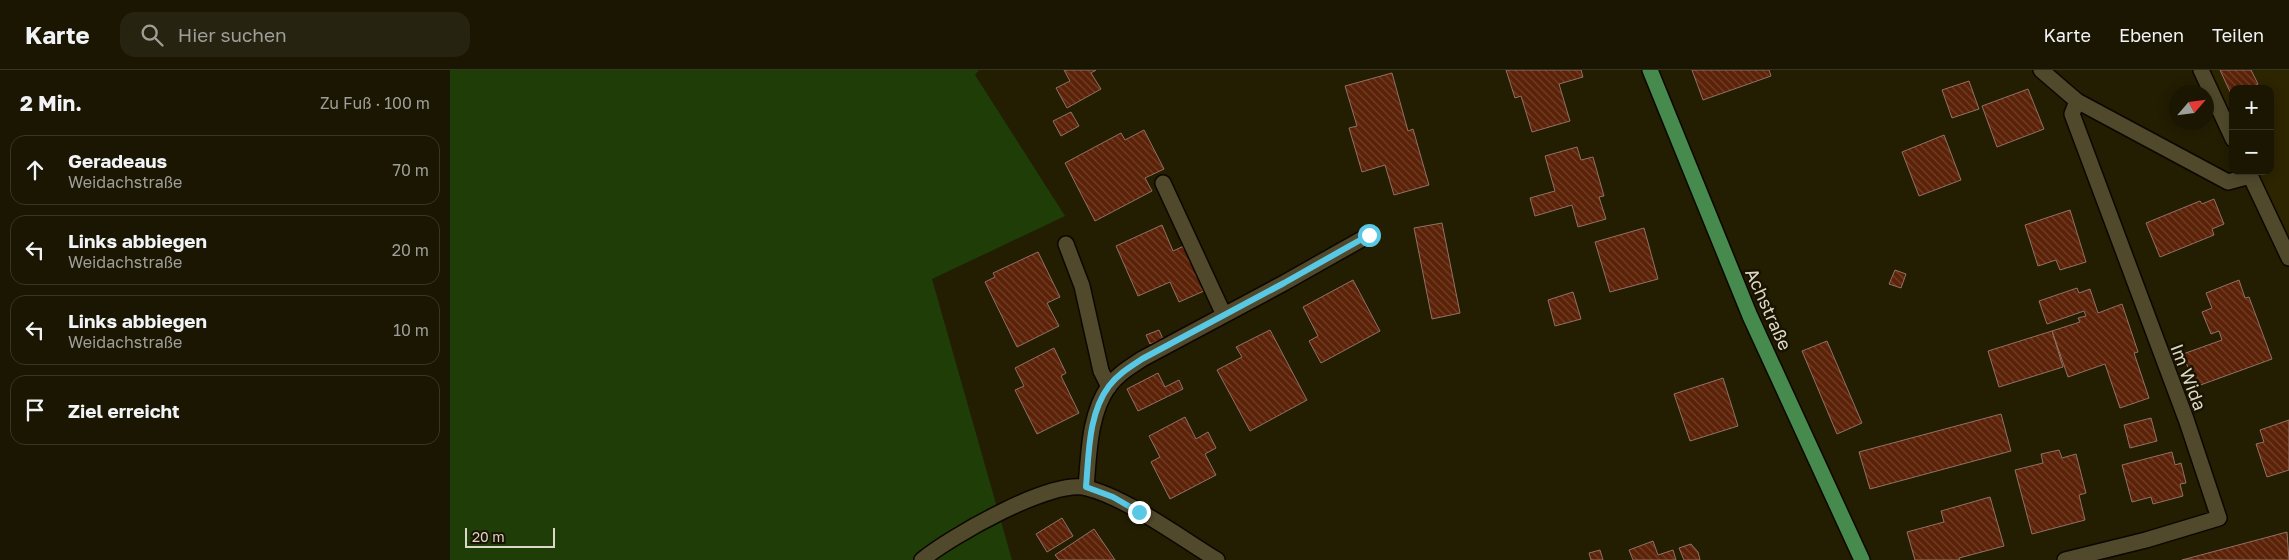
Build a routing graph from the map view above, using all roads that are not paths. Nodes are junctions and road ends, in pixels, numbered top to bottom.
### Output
1 (1650, 70) edge
2 (2041, 70) edge
3 (2201, 70) edge
4 (2077, 100) junction
5 (2229, 130) edge
6 (2246, 175) edge
7 (2249, 175) edge
8 (1163, 183) dead end
9 (1369, 235) dead end
10 (1066, 244) dead end
11 (2289, 258) edge
12 (1224, 315) junction
13 (1109, 387) junction
14 (1086, 487) junction
15 (922, 560) edge
16 (1218, 560) edge
17 (1862, 560) edge
18 (2065, 560) edge

1 - 17 main road, Achstraße
2 - 4 street
3 - 5 street
4 - 6 street
4 - 18 street, Im Wida
7 - 11 street
8 - 12 street
9 - 12 street
10 - 13 street
12 - 13 street
13 - 14 street
14 - 15 street
14 - 16 street

